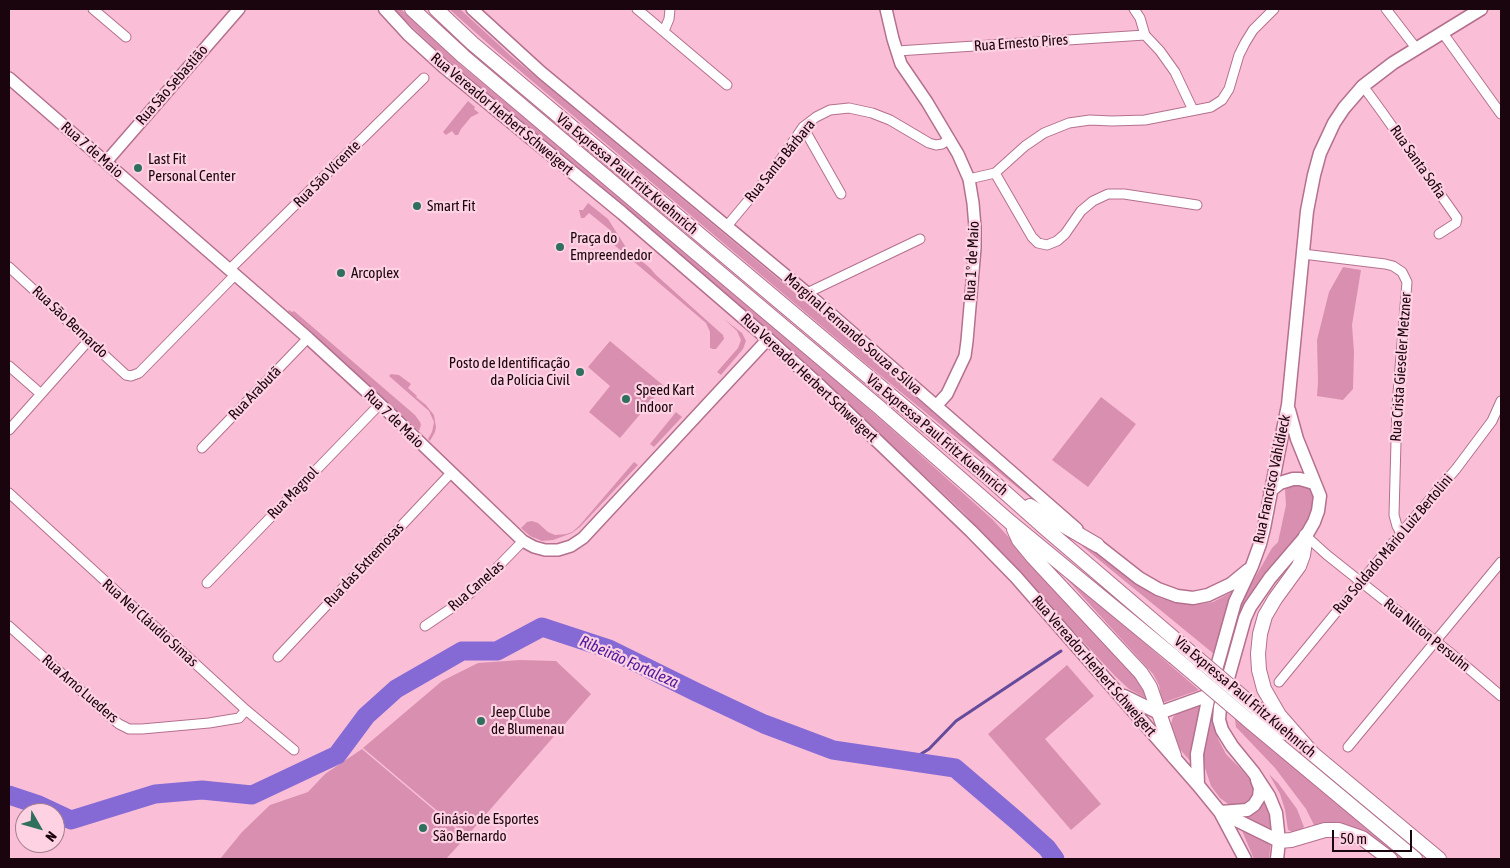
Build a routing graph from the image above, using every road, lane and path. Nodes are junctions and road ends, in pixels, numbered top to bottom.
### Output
1 (93, 9) edge
2 (239, 9) edge
3 (384, 9) edge
4 (412, 9) edge
5 (436, 9) edge
6 (472, 9) edge
7 (637, 9) edge
8 (670, 9) edge
9 (886, 9) edge
10 (1134, 9) edge
11 (1274, 9) edge
12 (1386, 9) edge
13 (1481, 9) edge
14 (664, 31) junction
15 (1442, 32) junction
16 (1145, 35) junction
17 (126, 37) dead end
18 (1416, 48) junction
19 (897, 51) junction
20 (9, 78) edge
21 (424, 78) dead end
22 (727, 85) dead end
23 (1363, 86) junction
24 (1193, 110) junction
25 (1501, 114) edge
26 (803, 127) junction
27 (950, 138) junction
28 (106, 162) junction
29 (995, 173) junction
30 (970, 179) junction
31 (841, 194) dead end
32 (1197, 205) dead end
33 (727, 226) junction
34 (1440, 234) dead end
35 (920, 239) dead end
36 (1303, 254) junction
37 (9, 266) edge
38 (232, 272) junction
39 (807, 294) junction
40 (308, 338) junction
41 (768, 338) junction
42 (89, 340) junction
43 (9, 366) edge
44 (131, 376) joint
45 (41, 394) junction
46 (1501, 401) edge
47 (380, 404) junction
48 (1288, 405) junction
49 (936, 406) junction
50 (9, 430) edge
51 (202, 448) dead end
52 (451, 473) junction
53 (990, 479) junction
54 (1314, 483) junction
55 (1270, 491) junction
56 (9, 493) edge
57 (1010, 522) junction
58 (1402, 533) junction
59 (1306, 536) junction
60 (523, 541) junction
61 (1096, 545) junction
62 (1501, 562) edge
63 (1252, 566) junction
64 (1361, 582) junction
65 (207, 583) dead end
66 (9, 626) edge
67 (425, 626) dead end
68 (1436, 641) junction
69 (278, 657) dead end
70 (1280, 682) dead end
71 (1117, 692) junction
72 (1209, 695) junction
73 (1501, 696) edge
74 (246, 710) junction
75 (1159, 714) junction
76 (1252, 714) junction
77 (1348, 747) dead end
78 (294, 750) dead end
79 (1314, 755) junction
80 (1174, 756) junction
81 (1254, 773) junction
82 (1198, 785) junction
83 (1220, 812) junction
84 (1279, 841) junction
85 (1244, 859) edge
86 (1277, 859) edge
87 (1390, 859) edge
88 (1415, 859) edge
89 (1438, 859) edge

1 - 17 street
2 - 28 street, Rua São Sebastião
3 - 41 main road, Rua Vereador Herbert Schweigert
4 - 57 main road, Via Expressa Paul Fritz Kuehnrich
5 - 53 main road, Via Expressa Paul Fritz Kuehnrich
6 - 33 street, Marginal Fernando Souza e Silva
7 - 14 street
8 - 14 street
9 - 19 street, Rua 1º de Maio
10 - 16 street
11 - 24 street
12 - 18 street
13 - 15 main road, Rua Francisco Vahldieck
14 - 22 street
15 - 18 main road, Rua Francisco Vahldieck
15 - 25 street
16 - 19 street, Rua Ernesto Pires
16 - 24 street
18 - 23 main road, Rua Francisco Vahldieck
19 - 27 street, Rua 1º de Maio
20 - 28 street, Rua 7 de Maio
21 - 38 street, Rua São Vicente
23 - 34 street, Rua Santa Sofia
23 - 36 main road, Rua Francisco Vahldieck
24 - 29 street
26 - 27 street, Rua Santa Bárbara
26 - 31 street
26 - 33 street, Rua Santa Bárbara
27 - 30 street, Rua 1º de Maio
28 - 38 street, Rua 7 de Maio
29 - 30 street
29 - 32 street
30 - 49 street, Rua 1º de Maio
33 - 39 street, Marginal Fernando Souza e Silva
35 - 39 street
36 - 48 main road, Rua Francisco Vahldieck
36 - 58 street, Rua Crista Gieseler Metzner
37 - 42 street, Rua São Bernardo
38 - 40 street, Rua 7 de Maio
38 - 44 street, Rua São Vicente
39 - 49 street, Marginal Fernando Souza e Silva
40 - 47 street, Rua 7 de Maio
40 - 51 street, Rua Arabutã
41 - 60 street, Rua 7 de Maio
41 - 71 main road, Rua Vereador Herbert Schweigert
42 - 44 street, Rua São Bernardo
42 - 45 street
43 - 45 street
45 - 50 street
46 - 58 street, Rua Soldado Mário Luiz Bertolini
47 - 52 street, Rua 7 de Maio
47 - 65 street, Rua Magnol
48 - 54 main road, Rua Francisco Vahldieck
48 - 55 main road, Rua Francisco Vahldieck
49 - 61 street, Marginal Fernando Souza e Silva
52 - 60 street, Rua 7 de Maio
52 - 69 street, Rua das Extremosas
53 - 61 main road
53 - 76 main road, Via Expressa Paul Fritz Kuehnrich, bridge
54 - 55 main road
54 - 59 main road, Rua Francisco Vahldieck
55 - 63 main road, Rua Francisco Vahldieck
56 - 74 street, Rua Nei Cláudio Simas
57 - 75 main road
57 - 76 main road, Via Expressa Paul Fritz Kuehnrich, bridge
58 - 64 street, Rua Soldado Mário Luiz Bertolini
59 - 64 street, Rua Nilton Persuhn
59 - 79 main road
59 - 81 main road, Rua Francisco Vahldieck
60 - 67 street, Rua Canelas
61 - 63 main road, Marginal Fernando Souza e Silva
62 - 68 street
63 - 72 main road, Rua Francisco Vahldieck
64 - 68 street, Rua Nilton Persuhn
64 - 70 street, Rua Soldado Mário Luiz Bertolini
66 - 74 street, Rua Arno Lueders
68 - 73 street, Rua Nilton Persuhn
68 - 77 street
71 - 75 main road
71 - 80 main road, Rua Vereador Herbert Schweigert
72 - 75 main road
72 - 82 main road, Rua Francisco Vahldieck
74 - 78 street, Rua Nei Cláudio Simas
75 - 80 main road
76 - 79 main road, Via Expressa Paul Fritz Kuehnrich
76 - 88 main road, Via Expressa Paul Fritz Kuehnrich
79 - 89 main road, Via Expressa Paul Fritz Kuehnrich
80 - 82 main road, Rua Vereador Herbert Schweigert
81 - 83 main road
81 - 84 main road, Rua Francisco Vahldieck
82 - 83 main road
83 - 84 main road
83 - 85 main road
84 - 86 main road, Rua Francisco Vahldieck
84 - 87 main road

